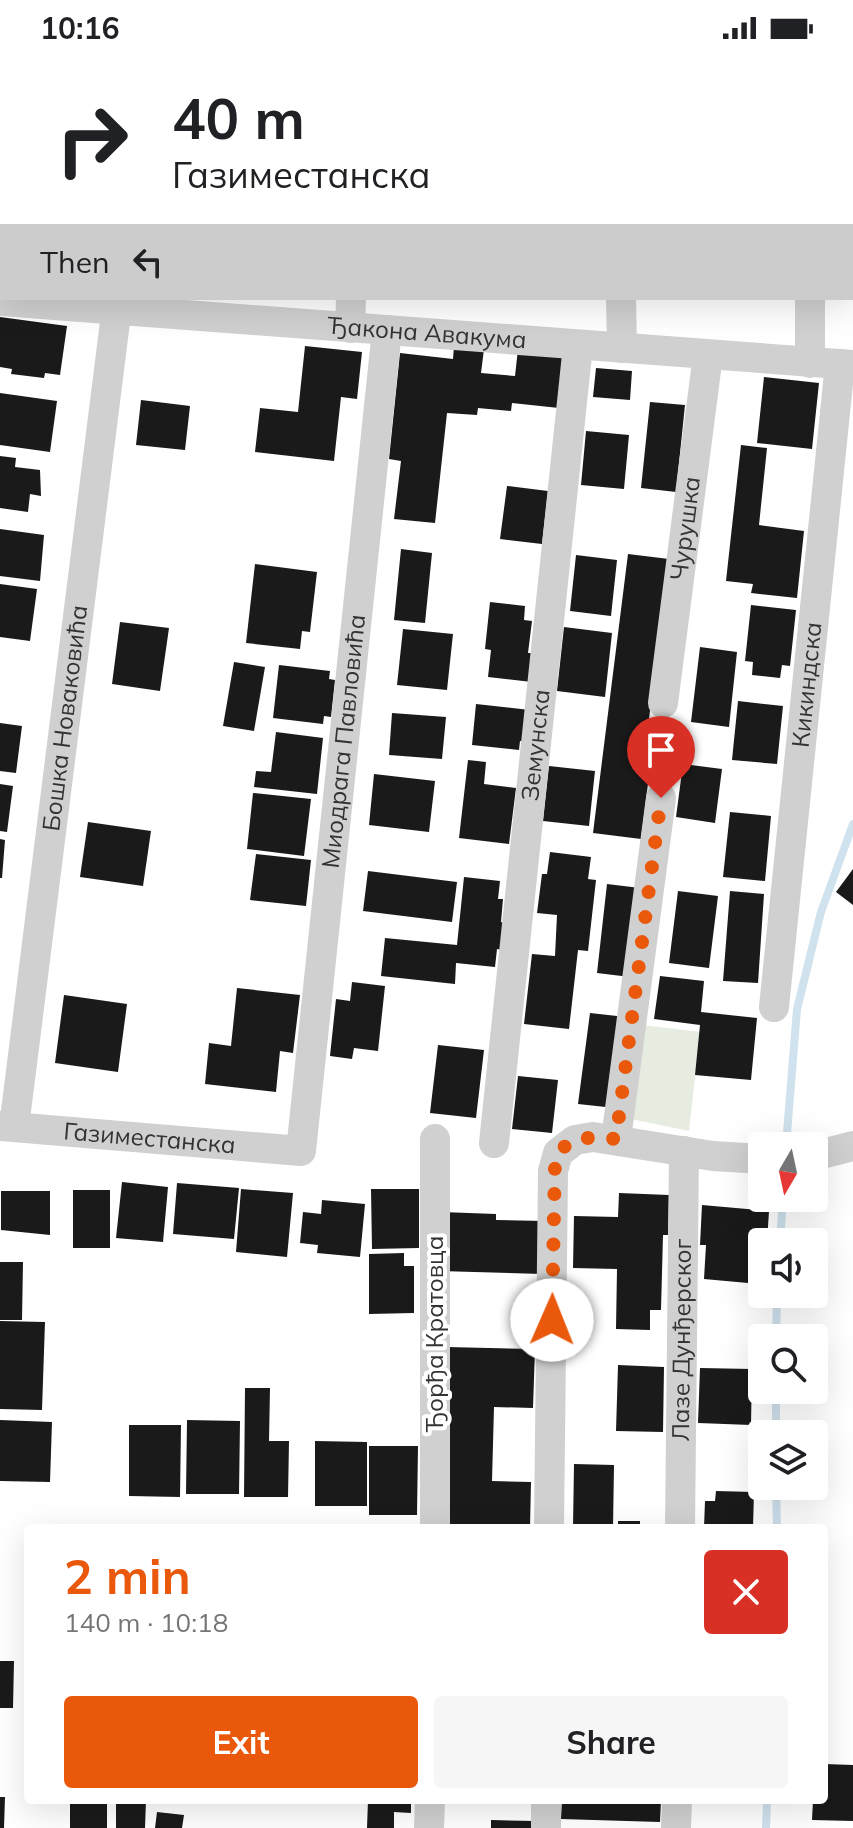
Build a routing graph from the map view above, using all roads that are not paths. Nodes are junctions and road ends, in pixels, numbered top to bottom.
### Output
1 (621, 300) edge
2 (811, 300) edge
3 (0, 301) edge
4 (118, 304) edge
5 (351, 313) edge
6 (387, 330) junction
7 (578, 345) junction
8 (622, 348) junction
9 (708, 355) junction
10 (834, 364) edge
11 (663, 703) dead end
12 (661, 798) dead end
13 (774, 1007) dead end
14 (7, 1127) edge
15 (435, 1139) dead end
16 (616, 1139) junction
17 (494, 1143) dead end
18 (853, 1146) edge
19 (301, 1151) joint
20 (684, 1151) junction
21 (828, 1152) edge
22 (748, 1158) edge
23 (435, 1524) edge
24 (549, 1524) edge
25 (680, 1524) edge
26 (430, 1804) edge
27 (546, 1804) edge
28 (677, 1804) edge
29 (429, 1828) edge
30 (546, 1828) edge
31 (676, 1828) edge

1 - 8 street
2 - 10 street, Кикиндска
3 - 4 street, Ђакона Авакума
4 - 5 street, Ђакона Авакума
4 - 14 street, Бошка Новаковића
5 - 6 street, Ђакона Авакума
6 - 7 street, Ђакона Авакума
6 - 19 street, Миодрага Павловића
7 - 8 street, Ђакона Авакума
7 - 17 street, Земунска
8 - 9 street, Ђакона Авакума
9 - 10 street, Ђакона Авакума
9 - 11 street, Чурушка
10 - 13 street, Кикиндска
12 - 16 street
14 - 19 street, Газиместанска
15 - 23 street, Ђорђа Кратовца
16 - 20 street
16 - 24 street
18 - 21 street
20 - 22 street
20 - 25 street, Лазе Дунђерског
26 - 29 street
27 - 30 street
28 - 31 street

